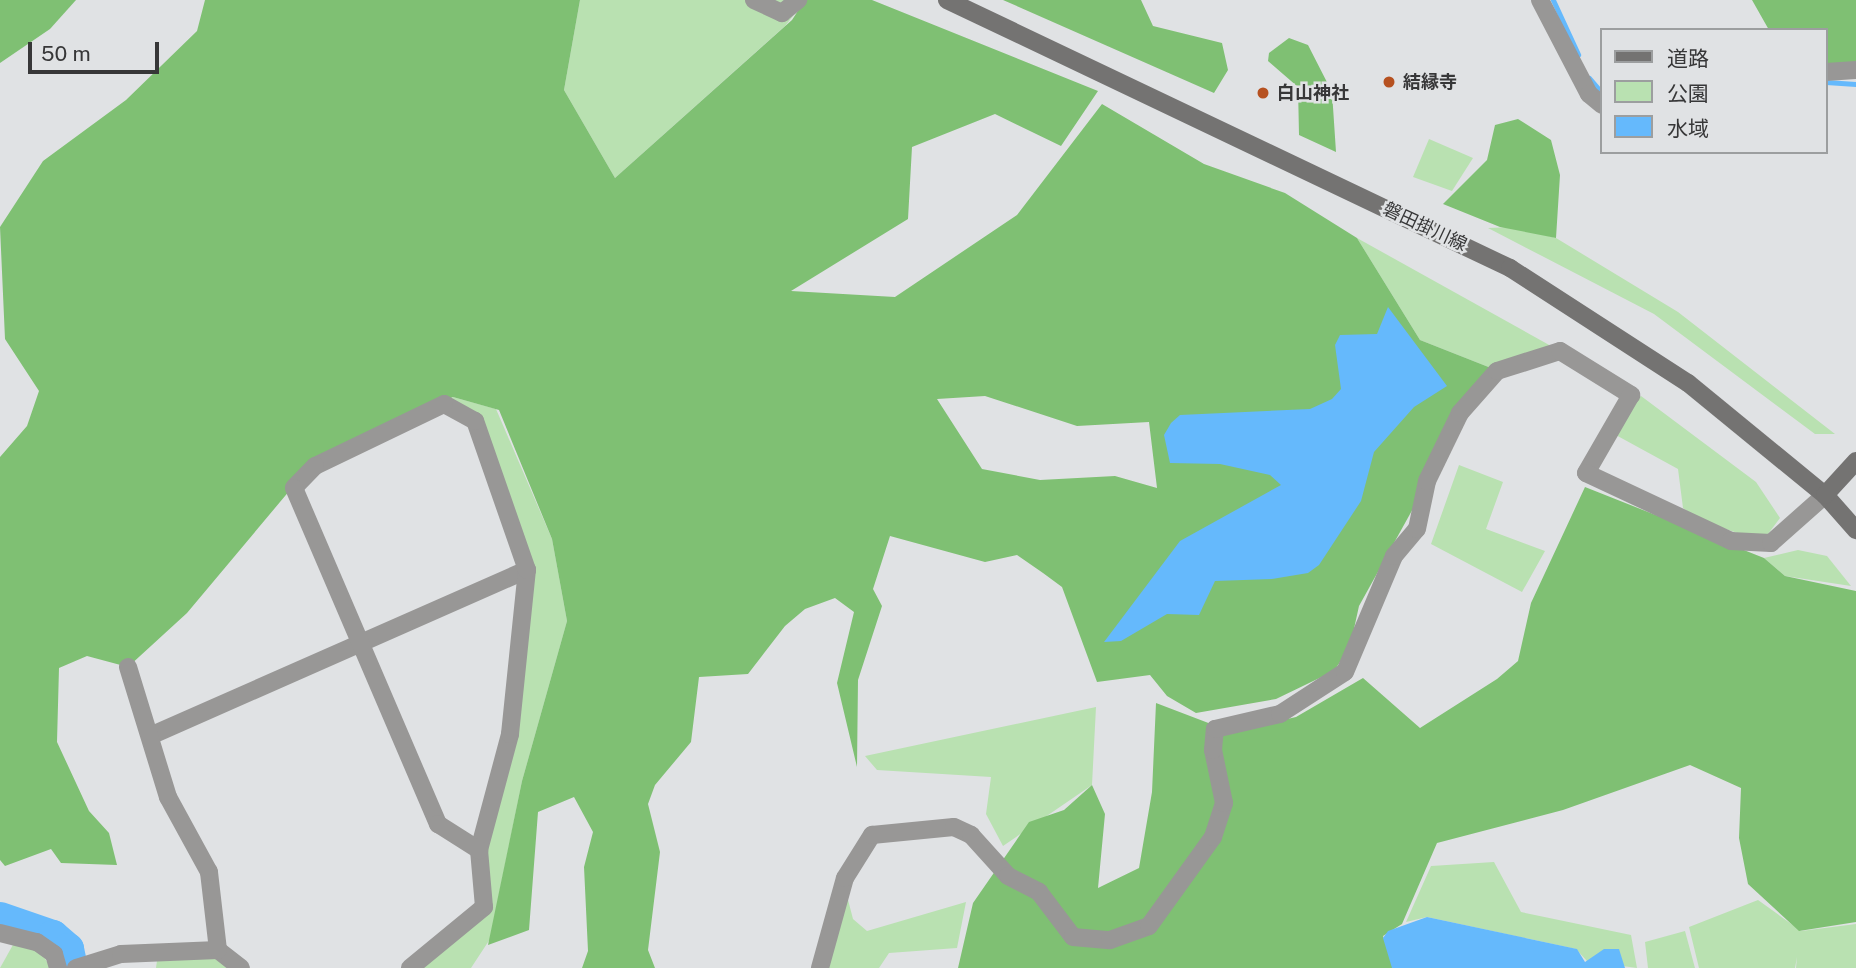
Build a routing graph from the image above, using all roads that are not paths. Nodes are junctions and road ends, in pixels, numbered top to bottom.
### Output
1 (754, 0) edge
2 (798, 0) edge
3 (947, 0) edge
4 (1540, 0) edge
5 (1856, 71) edge
6 (1828, 72) edge
7 (1601, 104) edge
8 (1856, 461) edge
9 (1825, 495) junction
10 (1856, 530) edge
11 (527, 570) junction
12 (361, 643) junction
13 (128, 667) dead end
14 (150, 736) junction
15 (479, 849) junction
16 (0, 933) edge
17 (218, 950) junction
18 (82, 967) edge
19 (58, 968) edge
20 (241, 968) edge
21 (410, 968) edge
22 (820, 968) edge

1 - 2 street
3 - 9 main road, 磐田掛川線
4 - 7 street
5 - 6 street
8 - 9 main road
9 - 10 main road, 磐田掛川線
9 - 22 street
11 - 12 street
11 - 12 street
11 - 15 street
12 - 14 street
12 - 15 street
13 - 14 street
14 - 17 street
15 - 21 street
16 - 19 street
17 - 18 street
17 - 20 street

